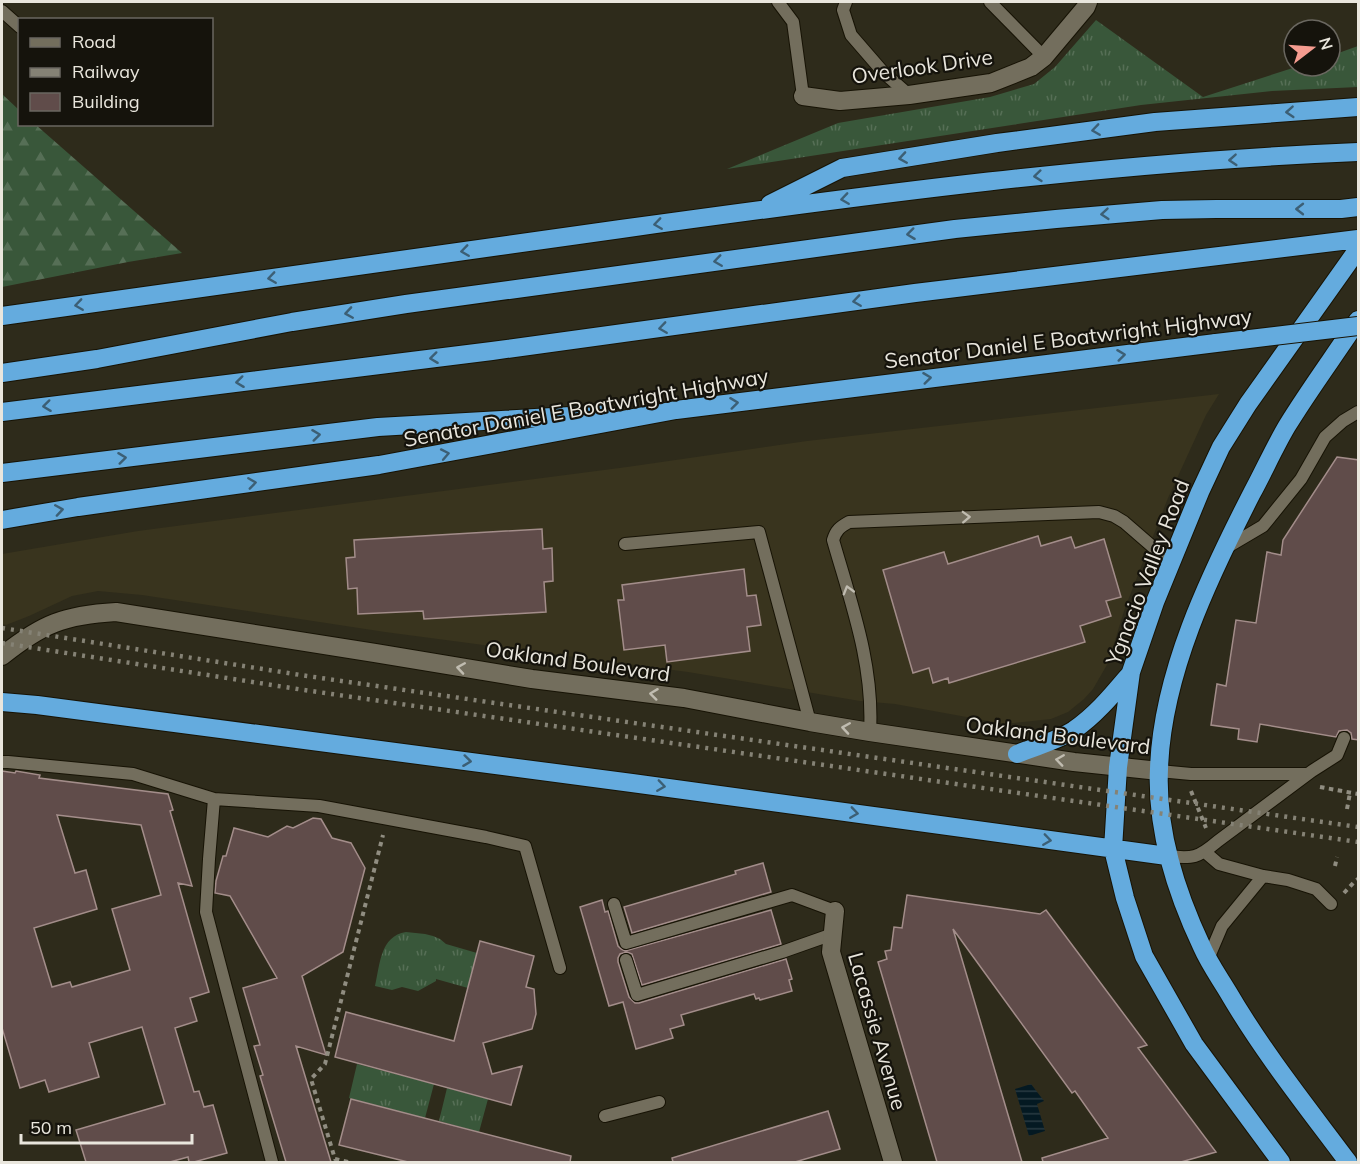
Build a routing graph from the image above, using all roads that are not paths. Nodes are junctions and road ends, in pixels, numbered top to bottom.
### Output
1 (778, 2) edge
2 (846, 2) edge
3 (990, 2) edge
4 (1088, 2) edge
5 (2, 11) edge
6 (18, 25) edge
7 (1044, 57) junction
8 (909, 95) junction
9 (803, 96) joint
10 (1354, 107) edge
11 (1359, 152) edge
12 (1359, 207) edge
13 (758, 210) junction
14 (1359, 239) edge
15 (1359, 249) edge
16 (2, 316) edge
17 (1359, 320) edge
18 (1359, 326) edge
19 (2, 373) edge
20 (676, 410) junction
21 (2, 412) edge
22 (1359, 412) edge
23 (2, 473) edge
24 (2, 520) edge
25 (625, 544) dead end
26 (1223, 549) junction
27 (1172, 561) junction
28 (2, 656) edge
29 (1131, 672) junction
30 (2, 697) edge
31 (2, 702) edge
32 (37, 705) junction
33 (810, 722) junction
34 (870, 732) junction
35 (1344, 738) dead end
36 (1017, 753) junction
37 (2, 762) edge
38 (1118, 766) junction
39 (1158, 771) junction
40 (1308, 774) junction
41 (214, 799) junction
42 (1113, 849) junction
43 (1205, 852) junction
44 (1167, 856) junction
45 (1263, 876) junction
46 (614, 904) dead end
47 (1331, 904) dead end
48 (835, 911) joint
49 (833, 934) junction
50 (1208, 959) junction
51 (626, 960) dead end
52 (560, 968) dead end
53 (659, 1102) dead end
54 (605, 1116) dead end
55 (272, 1162) edge
56 (893, 1162) edge
57 (1281, 1162) edge
58 (1348, 1162) edge

1 - 9 lane
2 - 8 lane
3 - 7 lane
4 - 7 street, Overlook Drive
5 - 6 lane
7 - 8 street, Overlook Drive
8 - 9 street, Overlook Drive
10 -> 13 highway
11 -> 13 highway
12 -> 19 highway
13 -> 16 highway
14 -> 21 highway
15 - 27 highway, Ygnacio Valley Road
17 - 26 highway
20 -> 18 highway, Senator Daniel E Boatwright Highway, bridge
23 -> 20 highway
24 -> 20 highway, Senator Daniel E Boatwright Highway
22 - 26 lane
25 - 33 lane
26 - 39 highway
27 - 29 highway, Ygnacio Valley Road
34 -> 27 lane
33 -> 28 street, Oakland Boulevard
29 - 36 highway
29 - 38 highway, Ygnacio Valley Road
30 - 32 highway
31 - 32 highway
32 -> 42 highway
34 -> 33 street, Oakland Boulevard
34 - 36 street, Oakland Boulevard
35 - 40 lane
38 -> 36 street, Oakland Boulevard
37 - 41 lane
38 - 39 street, Oakland Boulevard
38 - 42 highway, Ygnacio Valley Road
39 - 40 lane
39 - 44 highway
40 - 43 lane
41 - 52 lane
41 - 55 lane
42 - 44 highway
42 - 57 highway, Ygnacio Valley Road
43 - 44 lane
43 - 45 lane
44 - 50 highway
45 - 47 lane
45 - 50 lane
46 - 48 lane
48 - 49 street, Lacassie Avenue
49 - 51 lane
49 - 56 street, Lacassie Avenue
50 - 58 highway
53 - 54 lane

